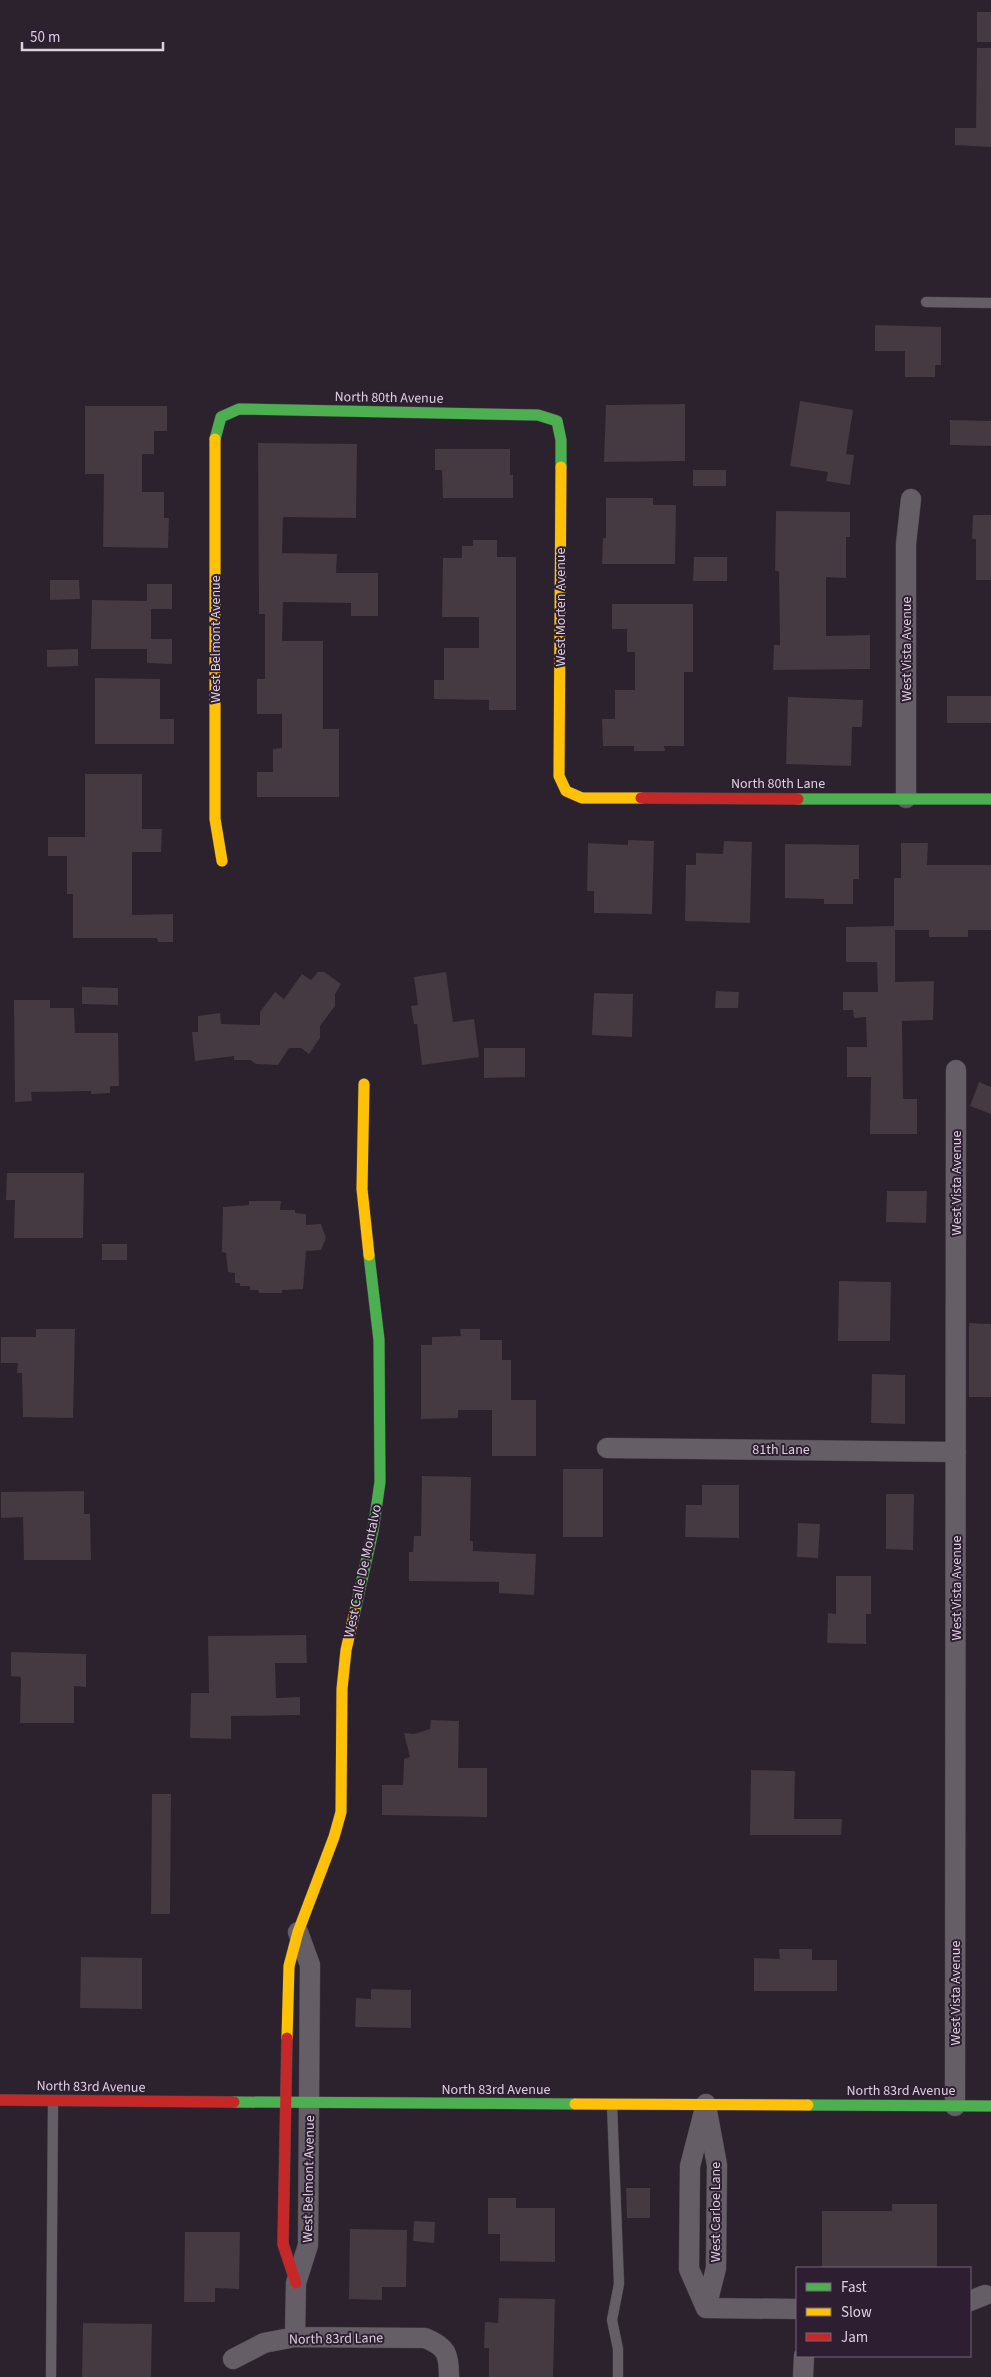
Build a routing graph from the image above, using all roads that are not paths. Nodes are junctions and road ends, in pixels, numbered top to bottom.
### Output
1 (926, 302) dead end
2 (991, 303) edge
3 (221, 416) joint
4 (557, 421) joint
5 (911, 499) dead end
6 (566, 791) joint
7 (906, 798) junction
8 (991, 799) edge
9 (222, 861) dead end
10 (956, 1070) dead end
11 (364, 1084) dead end
12 (607, 1448) dead end
13 (956, 1452) junction
14 (298, 1932) junction
15 (288, 1998) junction
16 (310, 1998) junction
17 (0, 2100) edge
18 (53, 2100) junction
19 (309, 2103) junction
20 (286, 2104) junction
21 (612, 2104) junction
22 (706, 2104) junction
23 (955, 2106) junction
24 (991, 2106) edge
25 (284, 2212) junction
26 (308, 2213) junction
27 (690, 2246) junction
28 (716, 2246) junction
29 (296, 2283) junction
30 (706, 2308) junction
31 (796, 2309) edge
32 (295, 2337) junction
33 (804, 2357) edge
34 (233, 2359) dead end
35 (51, 2377) edge
36 (449, 2377) edge
37 (618, 2377) edge
38 (803, 2377) edge

1 - 2 lane
3 - 4 street, North 80th Avenue
3 - 9 street, West Belmont Avenue
4 - 6 street, West Morten Avenue
5 - 7 street, West Vista Avenue
6 - 7 street, North 80th Lane
7 - 8 street, North 80th Lane
10 - 13 street, West Vista Avenue
11 - 14 street, West Calle De Montalvo
12 - 13 street, 81th Lane
13 - 23 street, West Vista Avenue
14 - 15 street, West Calle De Montalvo
14 - 16 street
15 - 16 street
15 - 20 street, West Calle De Montalvo
16 - 19 street
17 - 18 street, North 83rd Avenue
18 - 20 street, North 83rd Avenue
18 - 35 lane
19 - 20 street, North 83rd Avenue
19 - 21 street, North 83rd Avenue
19 - 26 street, West Belmont Avenue
20 - 25 street, West Belmont Avenue
21 - 22 street, North 83rd Avenue
21 - 37 lane
22 - 23 street, North 83rd Avenue
22 - 27 street, West Carloe Lane
22 - 28 street, West Carloe Lane
23 - 24 street, North 83rd Avenue
25 - 26 street
25 - 29 street, West Belmont Avenue
26 - 29 street, West Belmont Avenue
27 - 28 street
27 - 30 street, West Carloe Lane
28 - 30 street, West Carloe Lane
29 - 32 street, West Belmont Avenue
30 - 31 street
32 - 34 street, North 83rd Lane
32 - 36 street, North 83rd Lane
33 - 38 street

